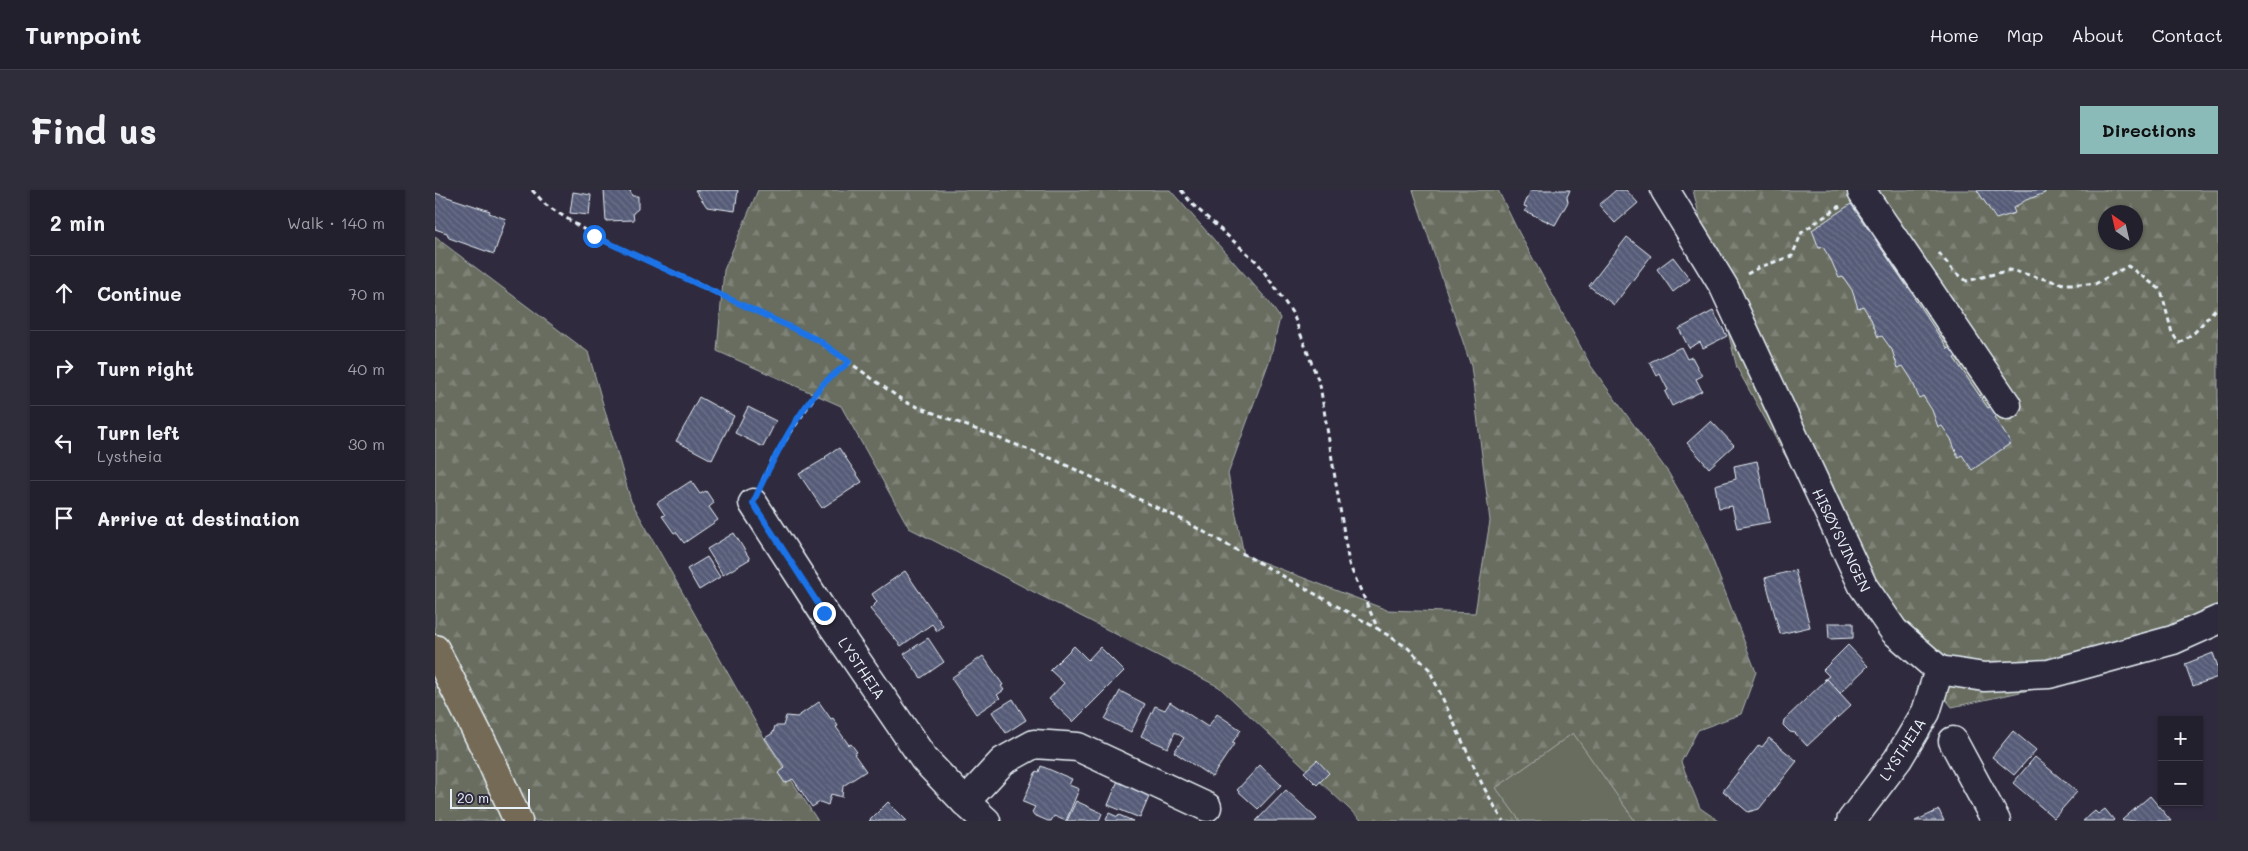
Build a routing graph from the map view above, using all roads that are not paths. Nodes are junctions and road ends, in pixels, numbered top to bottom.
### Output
1 (1665, 190) edge
2 (1862, 191) edge
3 (2007, 406) dead end
4 (753, 503) road end
5 (2218, 620) edge
6 (435, 649) edge
7 (1939, 670) junction
8 (1953, 741) dead end
9 (965, 802) junction
10 (1207, 807) dead end
11 (518, 821) edge
12 (987, 821) edge
13 (1851, 821) edge
14 (1997, 821) edge

1 - 7 street, HISØYSVINGEN
2 - 3 street
4 - 9 street, LYSTHEIA
5 - 7 street
6 - 11 main road
7 - 13 street, LYSTHEIA
8 - 14 street
9 - 10 street
9 - 12 street, LYSTHEIA

